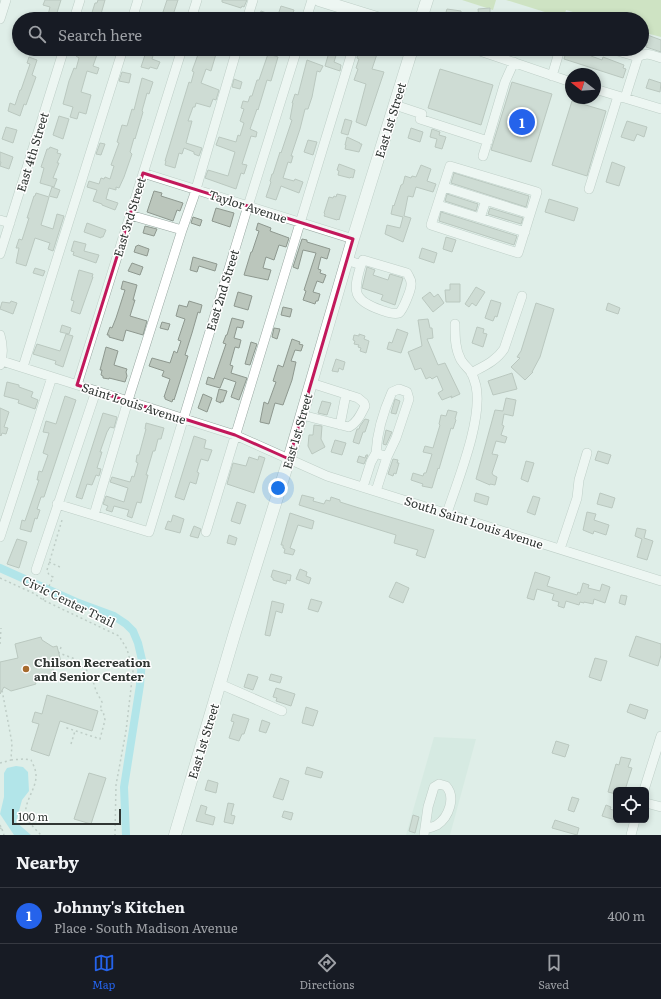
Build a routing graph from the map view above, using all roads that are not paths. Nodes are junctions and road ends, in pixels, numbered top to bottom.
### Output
1 (6, 0) edge
2 (80, 0) edge
3 (138, 0) edge
4 (197, 0) edge
5 (253, 0) edge
6 (312, 0) edge
7 (319, 0) edge
8 (427, 0) edge
9 (76, 12) edge
10 (134, 12) edge
11 (193, 12) edge
12 (249, 12) edge
13 (308, 12) edge
14 (352, 12) edge
15 (423, 12) edge
16 (0, 19) edge
17 (649, 54) edge
18 (62, 56) edge
19 (121, 56) edge
20 (180, 56) edge
21 (235, 56) edge
22 (295, 56) edge
23 (352, 56) edge
24 (410, 56) edge
25 (496, 56) edge
26 (558, 56) edge
27 (634, 56) edge
28 (638, 57) joint
29 (661, 58) edge
30 (514, 62) junction
31 (552, 76) junction
32 (565, 80) edge
33 (601, 91) edge
34 (622, 97) junction
35 (395, 105) junction
36 (661, 109) edge
37 (488, 141) junction
38 (483, 156) dead end
39 (143, 173) junction
40 (444, 187) junction
41 (195, 189) junction
42 (589, 189) dead end
43 (486, 200) junction
44 (438, 205) junction
45 (248, 206) junction
46 (530, 214) junction
47 (130, 215) junction
48 (480, 218) junction
49 (0, 220) edge
50 (300, 222) junction
51 (10, 223) junction
52 (182, 230) junction
53 (524, 232) junction
54 (353, 239) junction
55 (0, 254) edge
56 (347, 260) junction
57 (361, 265) junction
58 (522, 296) dead end
59 (455, 324) dead end
60 (0, 335) edge
61 (1, 363) edge
62 (22, 367) junction
63 (471, 373) junction
64 (52, 377) junction
65 (311, 383) junction
66 (77, 385) junction
67 (96, 391) junction
68 (346, 394) junction
69 (128, 401) junction
70 (302, 414) junction
71 (184, 419) junction
72 (340, 424) junction
73 (235, 435) junction
74 (376, 453) junction
75 (587, 453) dead end
76 (387, 457) junction
77 (289, 459) junction
78 (363, 487) junction
79 (376, 491) junction
80 (57, 504) junction
81 (444, 512) junction
82 (94, 515) junction
83 (206, 532) dead end
84 (0, 537) edge
85 (560, 549) junction
86 (36, 570) dead end
87 (661, 581) edge
88 (220, 684) junction
89 (282, 712) dead end
90 (661, 736) edge
91 (645, 787) edge
92 (649, 804) edge
93 (661, 807) edge
94 (634, 823) edge
95 (424, 832) edge
96 (174, 835) edge
97 (631, 835) edge

1 - 16 street
2 - 9 street
3 - 10 street
4 - 11 street
5 - 12 street
6 - 13 street
7 - 14 main road
8 - 15 main road
17 - 29 street
18 - 51 street, East 4th Street
19 - 62 street
20 - 39 street, East 3rd Street
21 - 41 street
22 - 45 street, East 2nd Street
23 - 50 street
24 - 35 main road, East 1st Street
25 - 30 street
26 - 31 street
27 - 28 street
28 - 34 street
30 - 31 street
30 - 37 street
31 - 32 street
33 - 34 street
34 - 36 street
34 - 42 street
35 - 37 street
35 - 54 main road, East 1st Street
37 - 38 street
39 - 41 street, Taylor Avenue
39 - 47 street, East 3rd Street
40 - 43 street
40 - 44 street
40 - 46 street
41 - 45 street, Taylor Avenue
41 - 52 street
43 - 46 street
43 - 48 street
44 - 48 street
44 - 53 street
45 - 50 street, Taylor Avenue
45 - 71 street, East 2nd Street
46 - 53 street
47 - 52 street
47 - 66 street, East 3rd Street
48 - 53 street
49 - 51 street
50 - 54 street, Taylor Avenue
50 - 73 street
51 - 55 street, East 4th Street
52 - 69 street
54 - 56 main road, East 1st Street
56 - 57 street
56 - 65 main road, East 1st Street
57 - 57 street
58 - 63 street
59 - 63 street
60 - 61 street, Saint Louis Avenue
61 - 62 street, Saint Louis Avenue
62 - 64 street, Saint Louis Avenue
63 - 81 street
64 - 66 street, Saint Louis Avenue
64 - 84 street
65 - 68 street
65 - 70 main road, East 1st Street
66 - 67 street, Saint Louis Avenue
67 - 69 street, Saint Louis Avenue
67 - 80 street
68 - 72 street
68 - 72 street
69 - 71 street, Saint Louis Avenue
69 - 82 street
70 - 72 street
70 - 77 main road, East 1st Street
71 - 73 street, Saint Louis Avenue
71 - 82 street, East 2nd Street
73 - 77 street, Saint Louis Avenue
73 - 83 street
74 - 76 street
74 - 76 street
74 - 78 street
75 - 85 street
76 - 79 street
77 - 78 street, South Saint Louis Avenue
77 - 88 main road, East 1st Street
78 - 79 street, South Saint Louis Avenue
79 - 81 street, South Saint Louis Avenue
80 - 82 street
80 - 86 street
81 - 85 street, South Saint Louis Avenue
85 - 87 street, South Saint Louis Avenue
88 - 89 street
88 - 96 main road, East 1st Street
90 - 91 street
92 - 93 street
94 - 97 street
95 - 95 street

